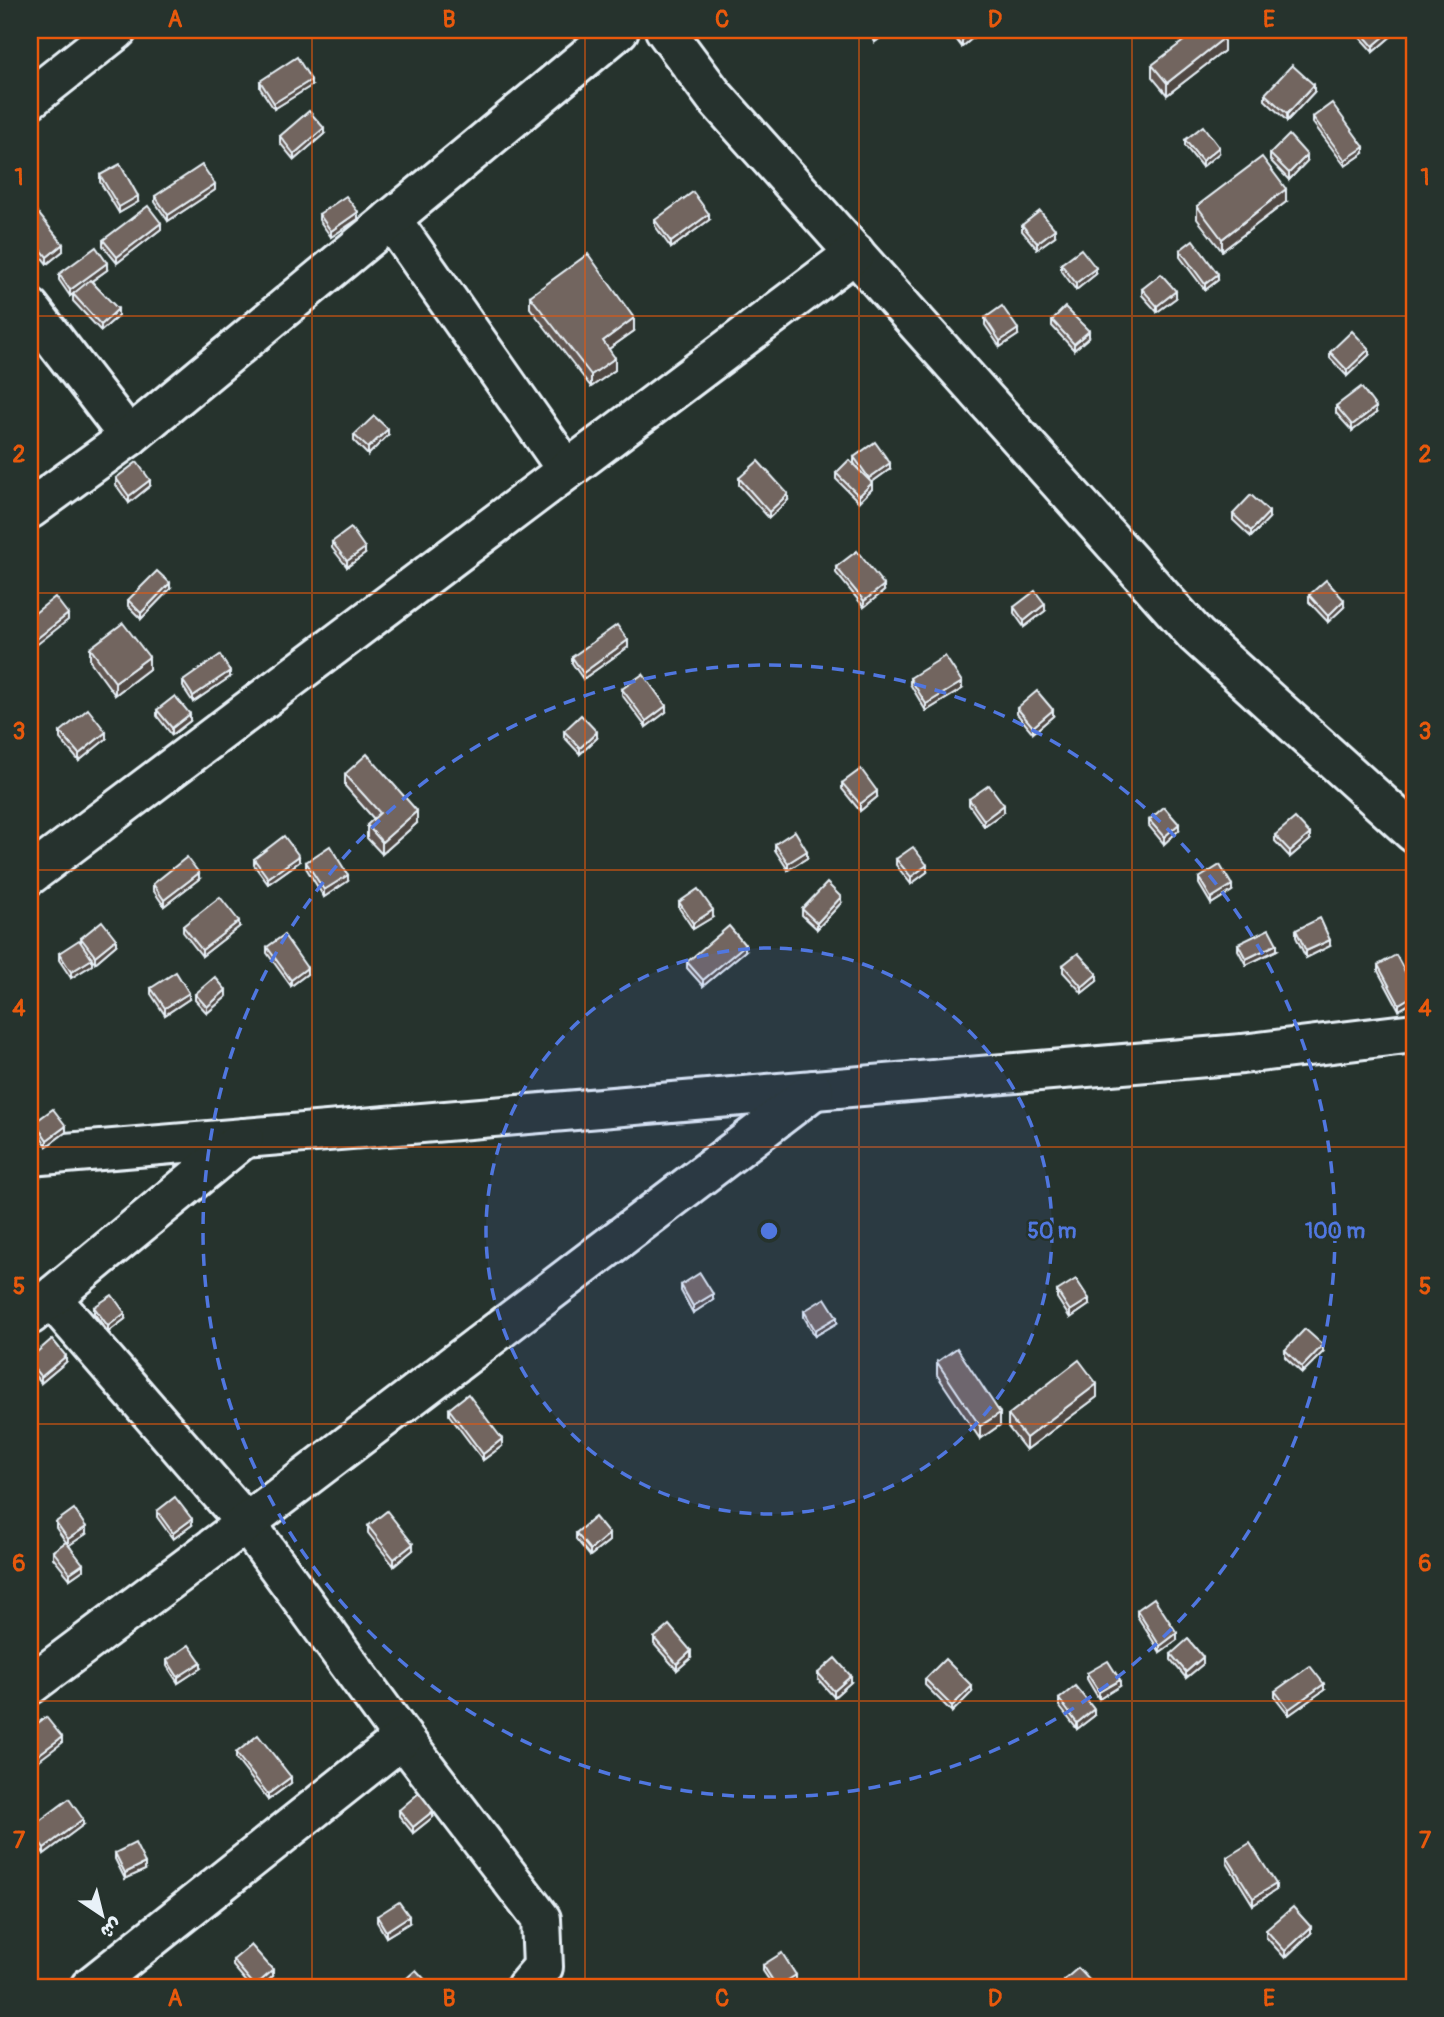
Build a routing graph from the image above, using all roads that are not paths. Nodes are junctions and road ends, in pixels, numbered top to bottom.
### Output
1 (117, 30) edge
2 (619, 30) edge
3 (664, 30) edge
4 (30, 99) edge
5 (391, 219) junction
6 (855, 253) junction
7 (30, 308) edge
8 (129, 437) junction
9 (567, 470) junction
10 (30, 509) edge
11 (1414, 833) edge
12 (30, 875) edge
13 (1414, 1033) edge
14 (814, 1090) junction
15 (244, 1138) junction
16 (30, 1156) edge
17 (40, 1306) edge
18 (246, 1523) junction
19 (30, 1685) edge
20 (402, 1738) junction
21 (90, 1987) edge
22 (526, 1987) edge

1 - 4 street
2 - 5 street
3 - 6 street
5 - 8 street
5 - 9 street
6 - 9 street
6 - 11 street
7 - 8 street
8 - 10 street
9 - 12 street
13 - 14 street
14 - 15 street
14 - 18 street
15 - 16 street
15 - 17 street
17 - 18 street
18 - 19 street
18 - 20 street
20 - 21 street
20 - 22 street

